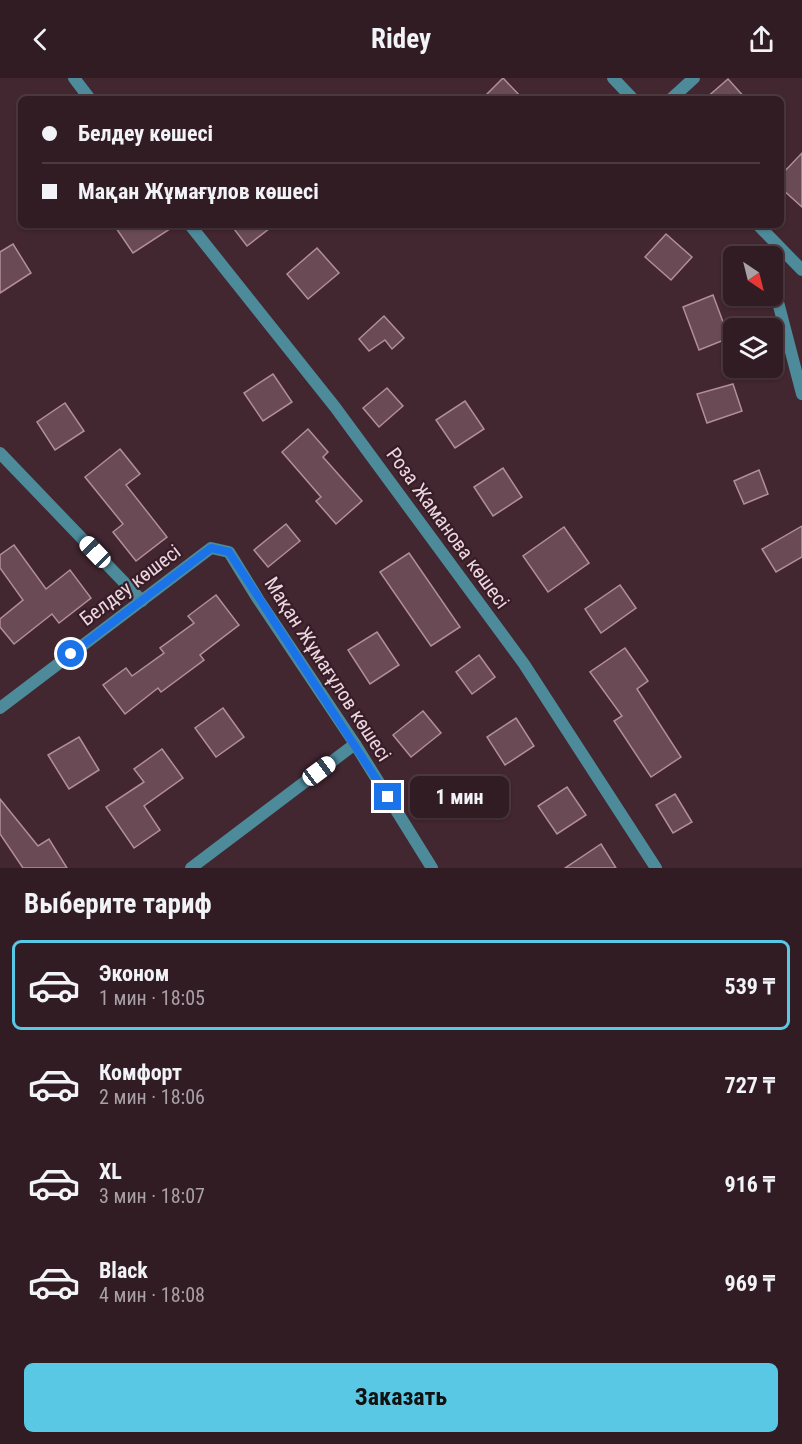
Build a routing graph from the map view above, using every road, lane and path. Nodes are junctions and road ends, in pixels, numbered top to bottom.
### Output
1 (74, 78) edge
2 (612, 78) edge
3 (694, 78) edge
4 (88, 96) edge
5 (630, 96) edge
6 (674, 96) edge
7 (192, 228) edge
8 (761, 228) edge
9 (776, 242) junction
10 (775, 246) edge
11 (802, 270) edge
12 (779, 306) edge
13 (802, 394) edge
14 (0, 453) edge
15 (229, 552) joint
16 (142, 601) junction
17 (0, 708) edge
18 (355, 744) junction
19 (191, 868) edge
20 (432, 868) edge
21 (656, 868) edge

1 - 4 street
2 - 5 street
3 - 6 street
7 - 21 street, Роза Жаманова көшесі
8 - 9 street
9 - 10 street
9 - 11 street
12 - 13 street
14 - 16 street
15 - 16 street, Белдеу көшесі
15 - 18 street, Мақан Жұмағұлов көшесі
16 - 17 street, Белдеу көшесі
18 - 19 street
18 - 20 street, Мақан Жұмағұлов көшесі

